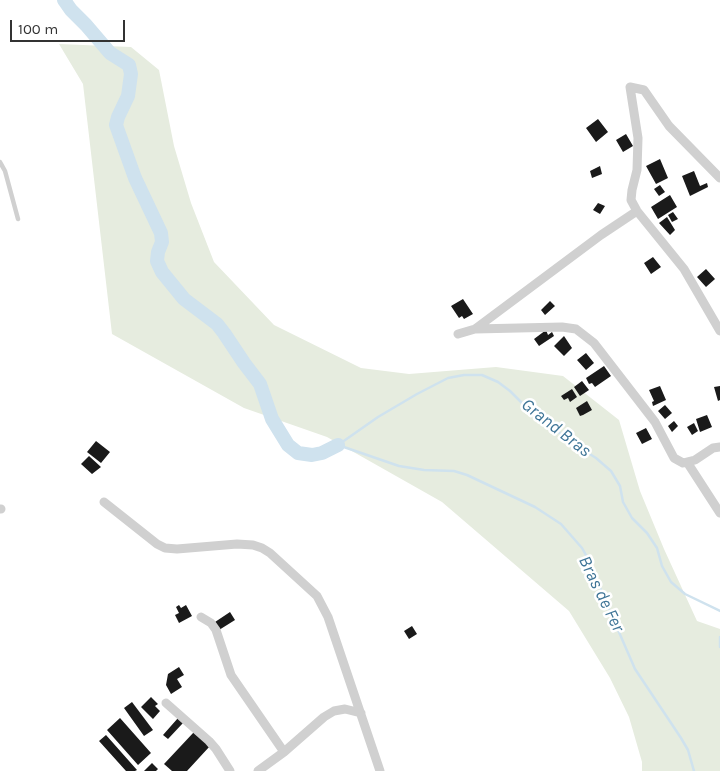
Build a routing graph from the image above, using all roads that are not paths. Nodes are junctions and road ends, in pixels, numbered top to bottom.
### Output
1 (0, 162) edge
2 (720, 178) edge
3 (637, 211) junction
4 (18, 219) dead end
5 (475, 329) junction
6 (720, 331) edge
7 (458, 334) dead end
8 (720, 447) edge
9 (688, 462) junction
10 (104, 502) dead end
11 (720, 513) edge
12 (201, 616) dead end
13 (166, 703) dead end
14 (361, 713) junction
15 (284, 752) junction
16 (230, 771) edge
17 (258, 771) edge
18 (380, 771) edge

1 - 4 lane
2 - 3 street
3 - 5 street
3 - 6 street
5 - 7 street
5 - 9 street
8 - 9 street
9 - 11 street
10 - 14 street
12 - 15 street
13 - 16 street
14 - 15 street
14 - 18 street
15 - 17 street

